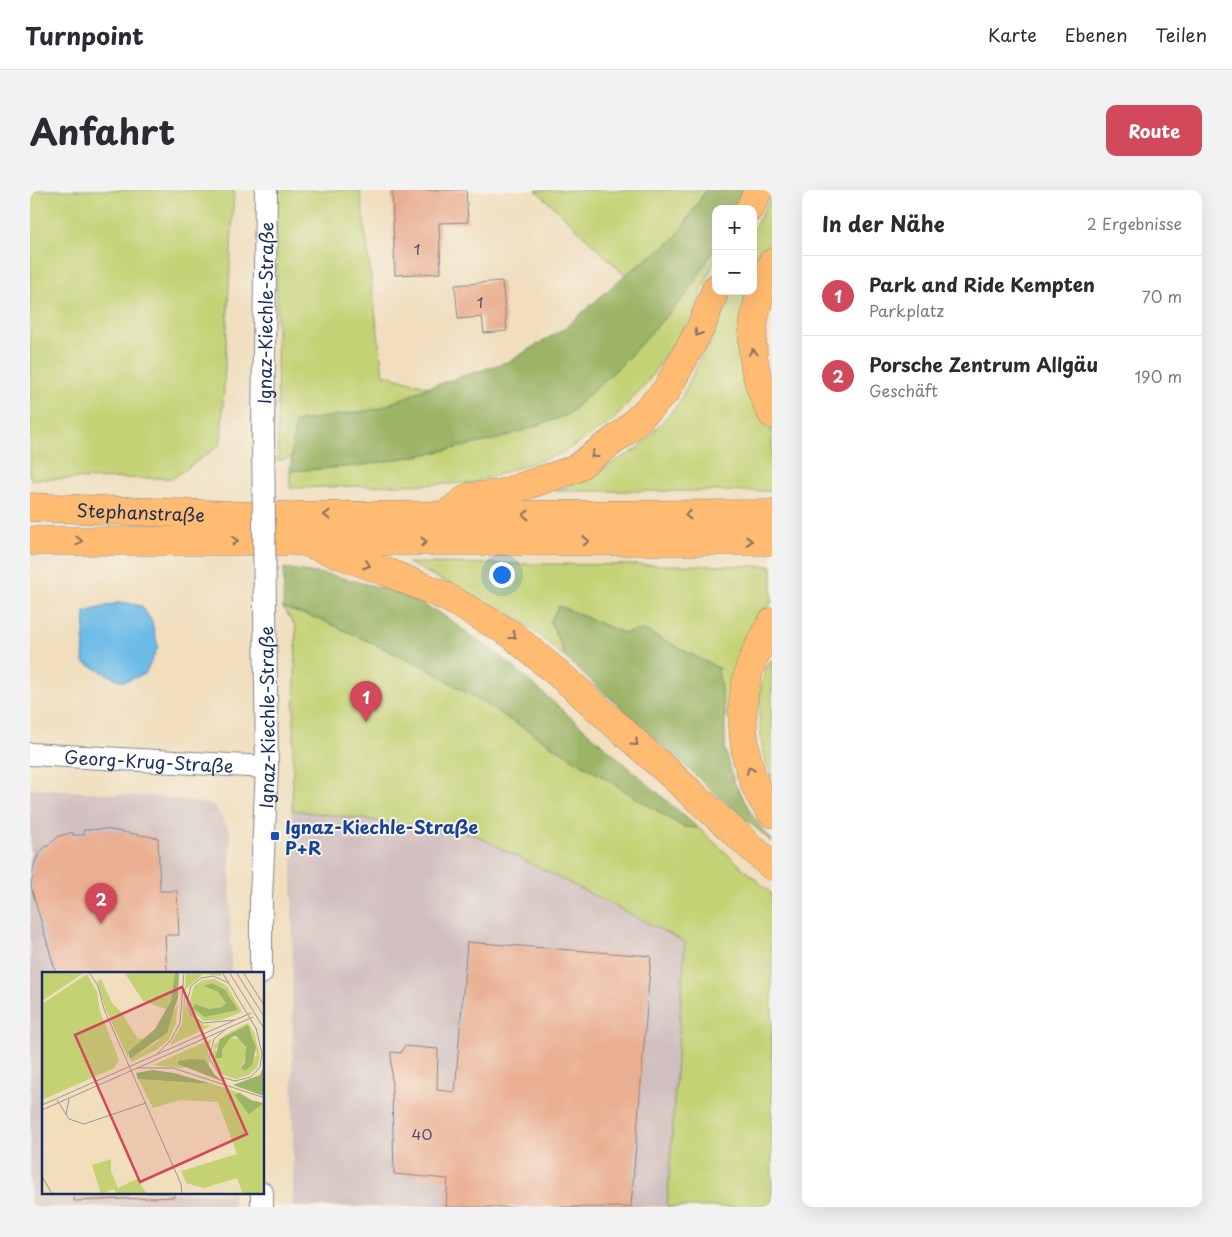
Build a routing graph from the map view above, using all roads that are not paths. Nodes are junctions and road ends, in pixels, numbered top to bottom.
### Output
1 (266, 190) edge
2 (759, 190) edge
3 (751, 205) edge
4 (772, 263) edge
5 (713, 295) edge
6 (772, 414) edge
7 (30, 507) edge
8 (772, 514) edge
9 (445, 515) junction
10 (30, 541) edge
11 (772, 541) edge
12 (305, 542) junction
13 (772, 622) edge
14 (30, 754) edge
15 (267, 767) junction
16 (772, 813) edge
17 (772, 866) edge
18 (261, 972) edge
19 (262, 1194) edge
20 (262, 1207) edge

1 - 15 street, Ignaz-Kiechle-Straße, bridge
2 - 3 main road
6 -> 4 main road
5 -> 9 main road
9 -> 7 main road, Stephanstraße
8 -> 9 main road, Stephanstraße
10 -> 12 main road, Stephanstraße
12 -> 11 main road, Stephanstraße
12 -> 17 main road
16 -> 13 main road
14 - 15 street, Georg-Krug-Straße
15 - 18 street, Ignaz-Kiechle-Straße
19 - 20 street

